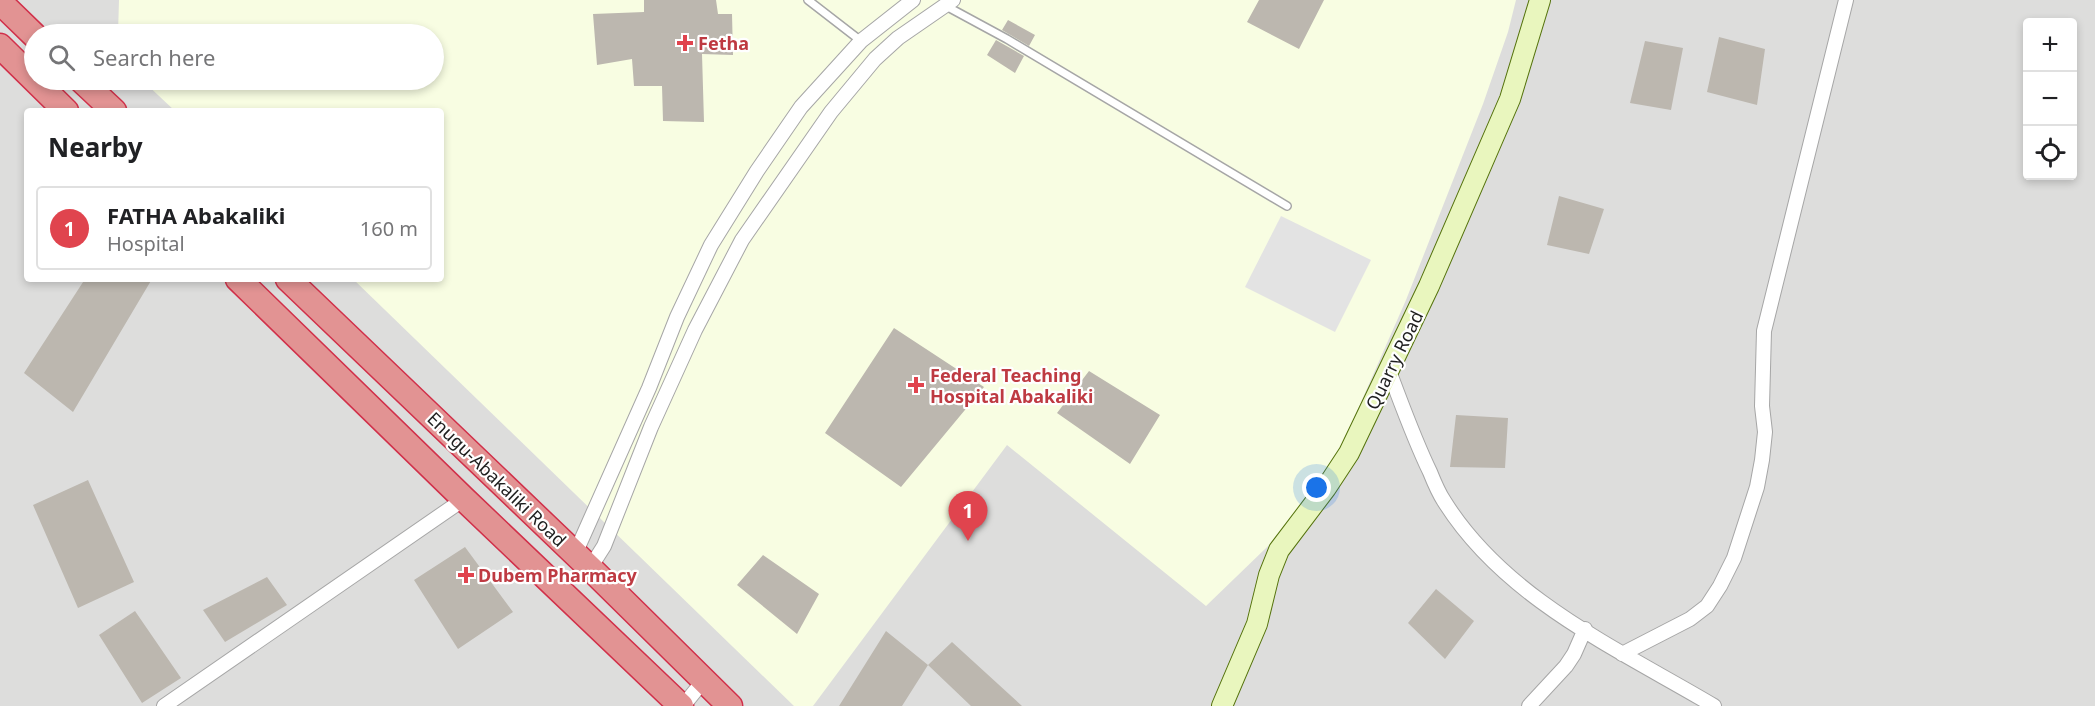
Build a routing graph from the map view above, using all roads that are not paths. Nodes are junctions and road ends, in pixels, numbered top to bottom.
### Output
1 (808, 0) edge
2 (913, 0) edge
3 (1540, 0) edge
4 (1846, 0) edge
5 (0, 2) edge
6 (948, 2) edge
7 (24, 25) edge
8 (861, 41) junction
9 (0, 46) edge
10 (24, 70) edge
11 (45, 90) edge
12 (92, 90) edge
13 (63, 108) edge
14 (111, 108) edge
15 (1287, 206) dead end
16 (241, 282) edge
17 (291, 282) edge
18 (1389, 371) junction
19 (464, 500) junction
20 (583, 561) junction
21 (1585, 629) junction
22 (1622, 654) junction
23 (704, 680) junction
24 (164, 706) edge
25 (682, 706) edge
26 (730, 706) edge
27 (1222, 706) edge
28 (1529, 706) edge
29 (1713, 706) edge

1 - 8 lane
2 - 8 street
3 - 18 street, Quarry Road
4 - 22 street
5 - 7 highway
6 - 15 lane
6 - 20 street
8 - 20 street
9 - 10 highway
11 - 13 highway
12 - 14 highway
16 - 19 highway
17 - 20 highway, Enugu-Abakaliki Road
18 - 21 street
18 - 27 street, Quarry Road
19 - 24 street
19 - 25 highway
20 - 23 highway, Enugu-Abakaliki Road
21 - 22 street
21 - 28 street
22 - 29 street
23 - 25 street
23 - 26 highway, Enugu-Abakaliki Road

